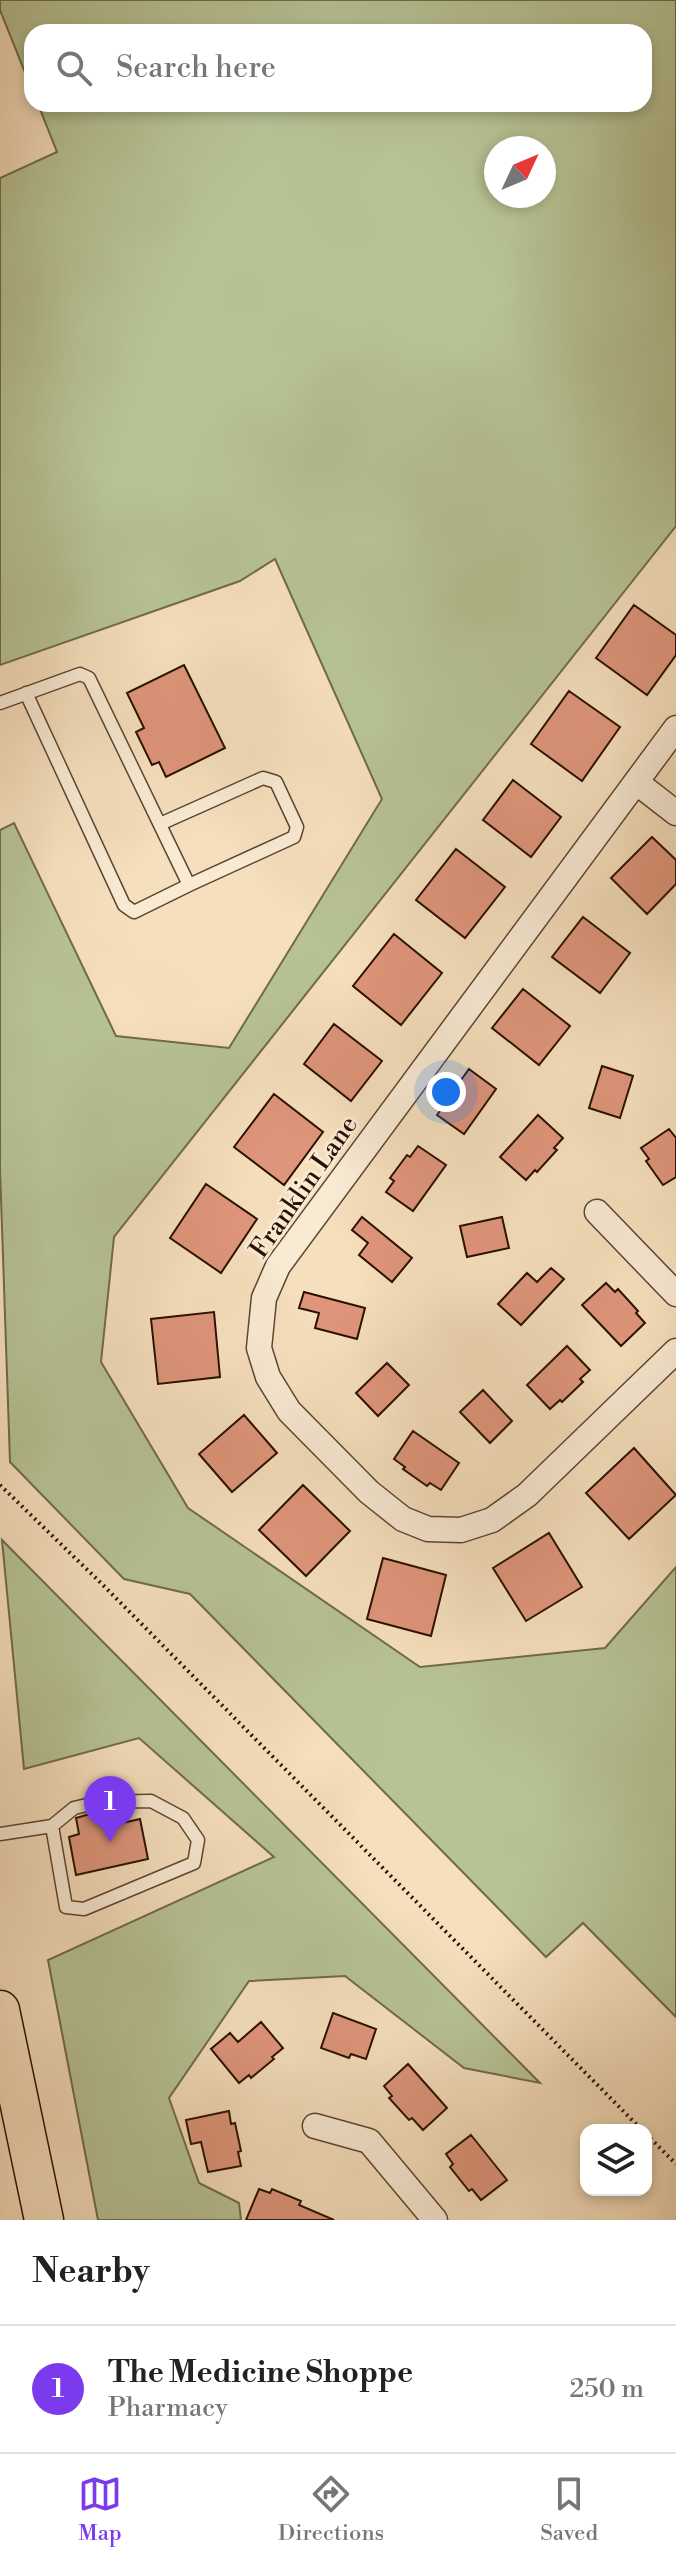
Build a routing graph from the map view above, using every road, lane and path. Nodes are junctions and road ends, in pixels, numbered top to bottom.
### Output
1 (26, 693) junction
2 (0, 703) edge
3 (676, 728) edge
4 (636, 782) junction
5 (676, 813) edge
6 (160, 824) junction
7 (189, 885) junction
8 (597, 1212) dead end
9 (676, 1294) edge
10 (676, 1351) edge
11 (0, 1485) edge
12 (52, 1826) junction
13 (0, 1834) edge
14 (0, 2010) edge
15 (636, 2124) edge
16 (315, 2126) dead end
17 (652, 2140) edge
18 (676, 2164) edge
19 (44, 2220) edge
20 (435, 2220) edge

1 - 2 lane
1 - 6 lane
1 - 7 lane
3 - 4 street, Franklin Lane
4 - 5 street
4 - 10 street, Franklin Lane
6 - 7 lane
6 - 7 lane
8 - 9 street
11 - 15 path
12 - 12 lane
12 - 13 lane
14 - 19 main road
16 - 20 street
17 - 18 path

